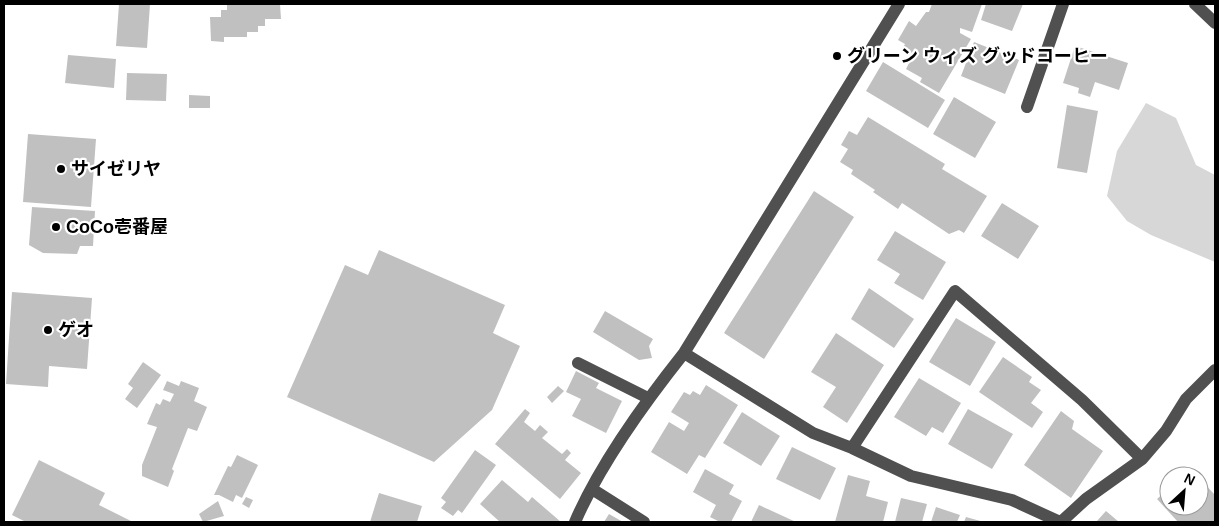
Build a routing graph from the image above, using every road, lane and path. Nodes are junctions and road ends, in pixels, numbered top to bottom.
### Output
1 (899, 4) edge
2 (1063, 4) edge
3 (1195, 4) edge
4 (1215, 23) edge
5 (1027, 108) dead end
6 (684, 353) junction
7 (578, 363) dead end
8 (1215, 370) edge
9 (648, 398) junction
10 (852, 448) junction
11 (1142, 459) junction
12 (592, 489) junction
13 (575, 522) edge
14 (644, 522) edge
15 (1061, 522) edge

1 - 6 street
2 - 5 street
3 - 4 street
6 - 9 street
6 - 10 street
7 - 9 street
8 - 11 street
9 - 12 street
10 - 11 street
10 - 15 street
11 - 15 street
12 - 13 street
12 - 14 street

